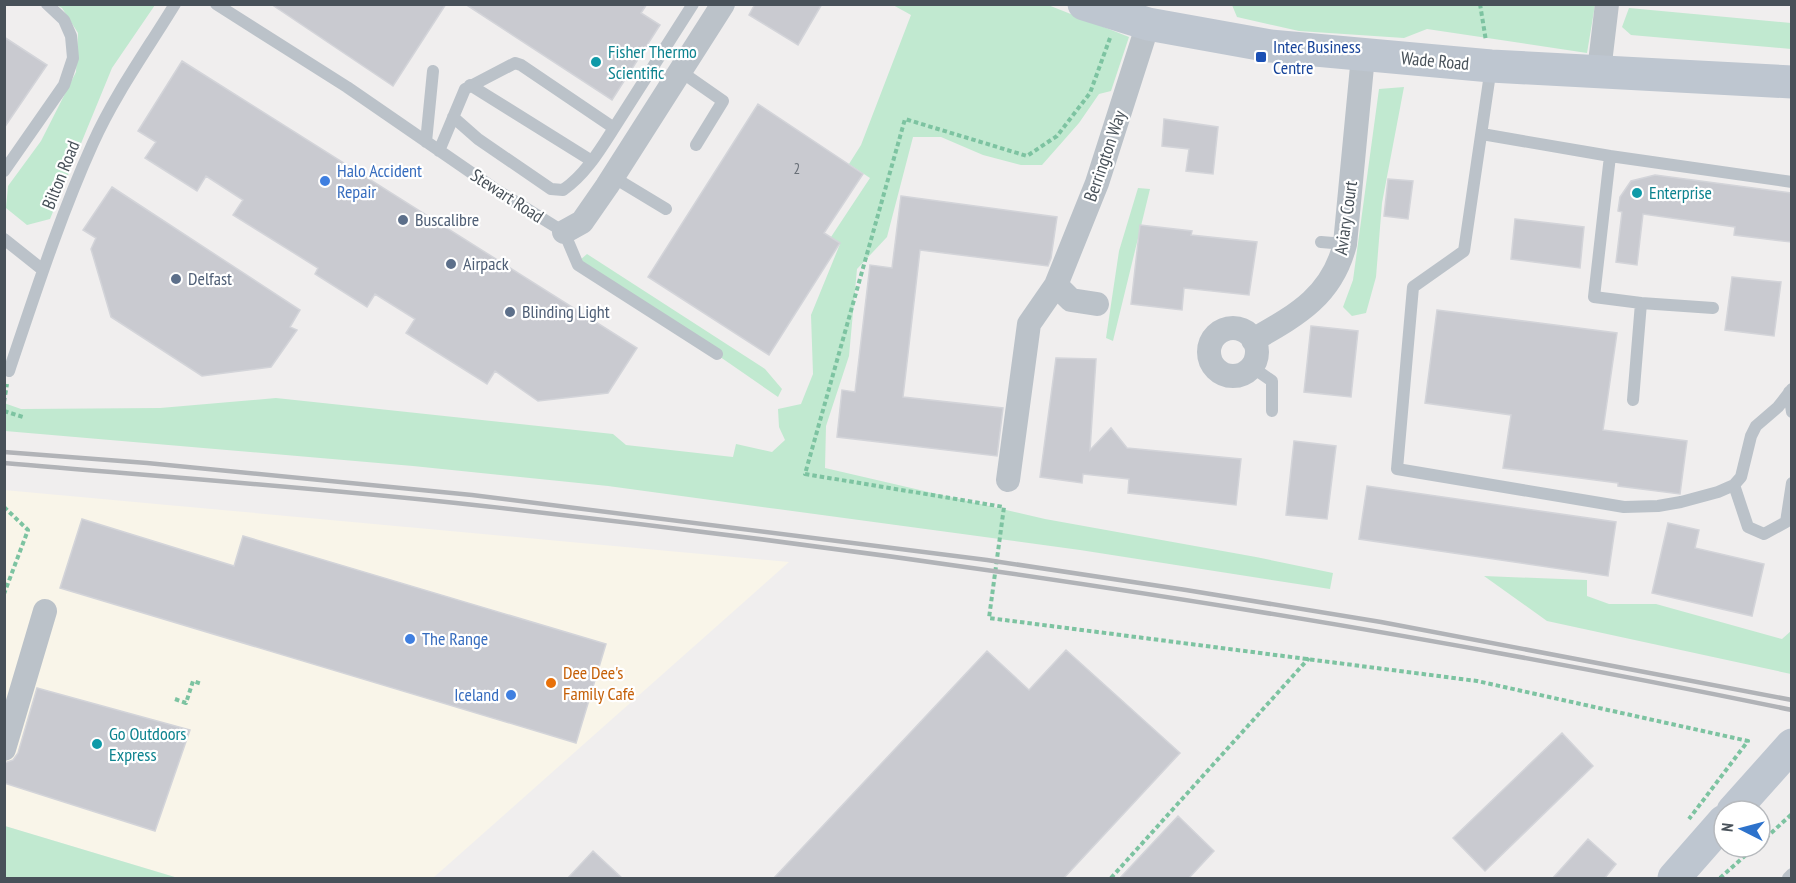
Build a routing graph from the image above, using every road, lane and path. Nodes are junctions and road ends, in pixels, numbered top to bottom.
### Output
1 (47, 4) edge
2 (175, 4) edge
3 (216, 4) edge
4 (693, 4) edge
5 (723, 4) edge
6 (1084, 4) edge
7 (1480, 4) edge
8 (1606, 4) edge
9 (1148, 24) junction
10 (1112, 33) dead end
11 (1363, 56) junction
12 (1491, 66) junction
13 (1599, 70) junction
14 (432, 71) dead end
15 (680, 71) junction
16 (1791, 82) edge
17 (470, 85) junction
18 (453, 117) junction
19 (615, 128) junction
20 (1482, 134) junction
21 (426, 142) junction
22 (696, 145) dead end
23 (439, 151) junction
24 (1610, 156) junction
25 (592, 161) junction
26 (4, 171) edge
27 (613, 177) junction
28 (1791, 182) edge
29 (666, 210) dead end
30 (564, 232) junction
31 (4, 239) edge
32 (1321, 242) dead end
33 (1345, 244) junction
34 (43, 270) junction
35 (1056, 285) junction
36 (1641, 303) junction
37 (1097, 304) dead end
38 (1713, 308) dead end
39 (1253, 340) junction
40 (717, 354) dead end
41 (1252, 367) junction
42 (9, 371) dead end
43 (1790, 390) edge
44 (1633, 400) dead end
45 (4, 411) edge
46 (1272, 411) dead end
47 (1791, 412) edge
48 (22, 417) dead end
49 (1008, 480) dead end
50 (1791, 483) edge
51 (1734, 485) junction
52 (4, 507) edge
53 (4, 594) edge
54 (45, 611) dead end
55 (1309, 658) junction
56 (202, 684) dead end
57 (175, 699) dead end
58 (4, 749) edge
59 (1785, 752) edge
60 (1744, 799) edge
61 (1791, 814) edge
62 (1686, 823) dead end
63 (1772, 832) edge
64 (1712, 835) edge
65 (1742, 859) edge
66 (1791, 874) edge
67 (1111, 879) edge
68 (1674, 879) edge
69 (1720, 879) edge
70 (1788, 879) edge

1 - 26 lane
2 - 34 lane, Bilton Road
3 - 21 lane, Stewart Road
4 - 19 lane
5 - 15 street, Stewart Road
6 - 9 street, Wade Road
7 - 12 path
8 - 13 street
9 - 11 street, Wade Road
9 - 35 street, Berrington Way
10 - 55 path
11 - 12 street, Wade Road
11 - 33 street, Aviary Court
12 - 13 street, Wade Road
12 - 20 lane
13 - 16 street, Wade Road
14 - 21 lane
15 - 22 lane
15 - 27 street, Stewart Road
17 - 18 lane
17 - 19 lane
17 - 25 lane
18 - 23 lane
18 - 25 lane
19 - 25 lane
20 - 24 lane
20 - 51 lane
21 - 23 lane, Stewart Road
23 - 30 lane, Stewart Road
24 - 28 lane
24 - 36 lane
27 - 29 lane
27 - 30 street, Stewart Road
30 - 40 lane
31 - 34 lane
32 - 33 lane
33 - 39 street, Aviary Court
34 - 42 lane, Bilton Road
35 - 37 street
35 - 49 street, Berrington Way
36 - 38 lane
36 - 44 lane
39 - 41 street
39 - 41 street
41 - 46 lane
43 - 47 lane
43 - 51 lane
45 - 48 path
50 - 51 lane
52 - 53 path
54 - 58 street
55 - 62 path
55 - 67 path
56 - 57 path
59 - 60 street
61 - 63 path
64 - 68 street
65 - 69 path
66 - 70 lane

